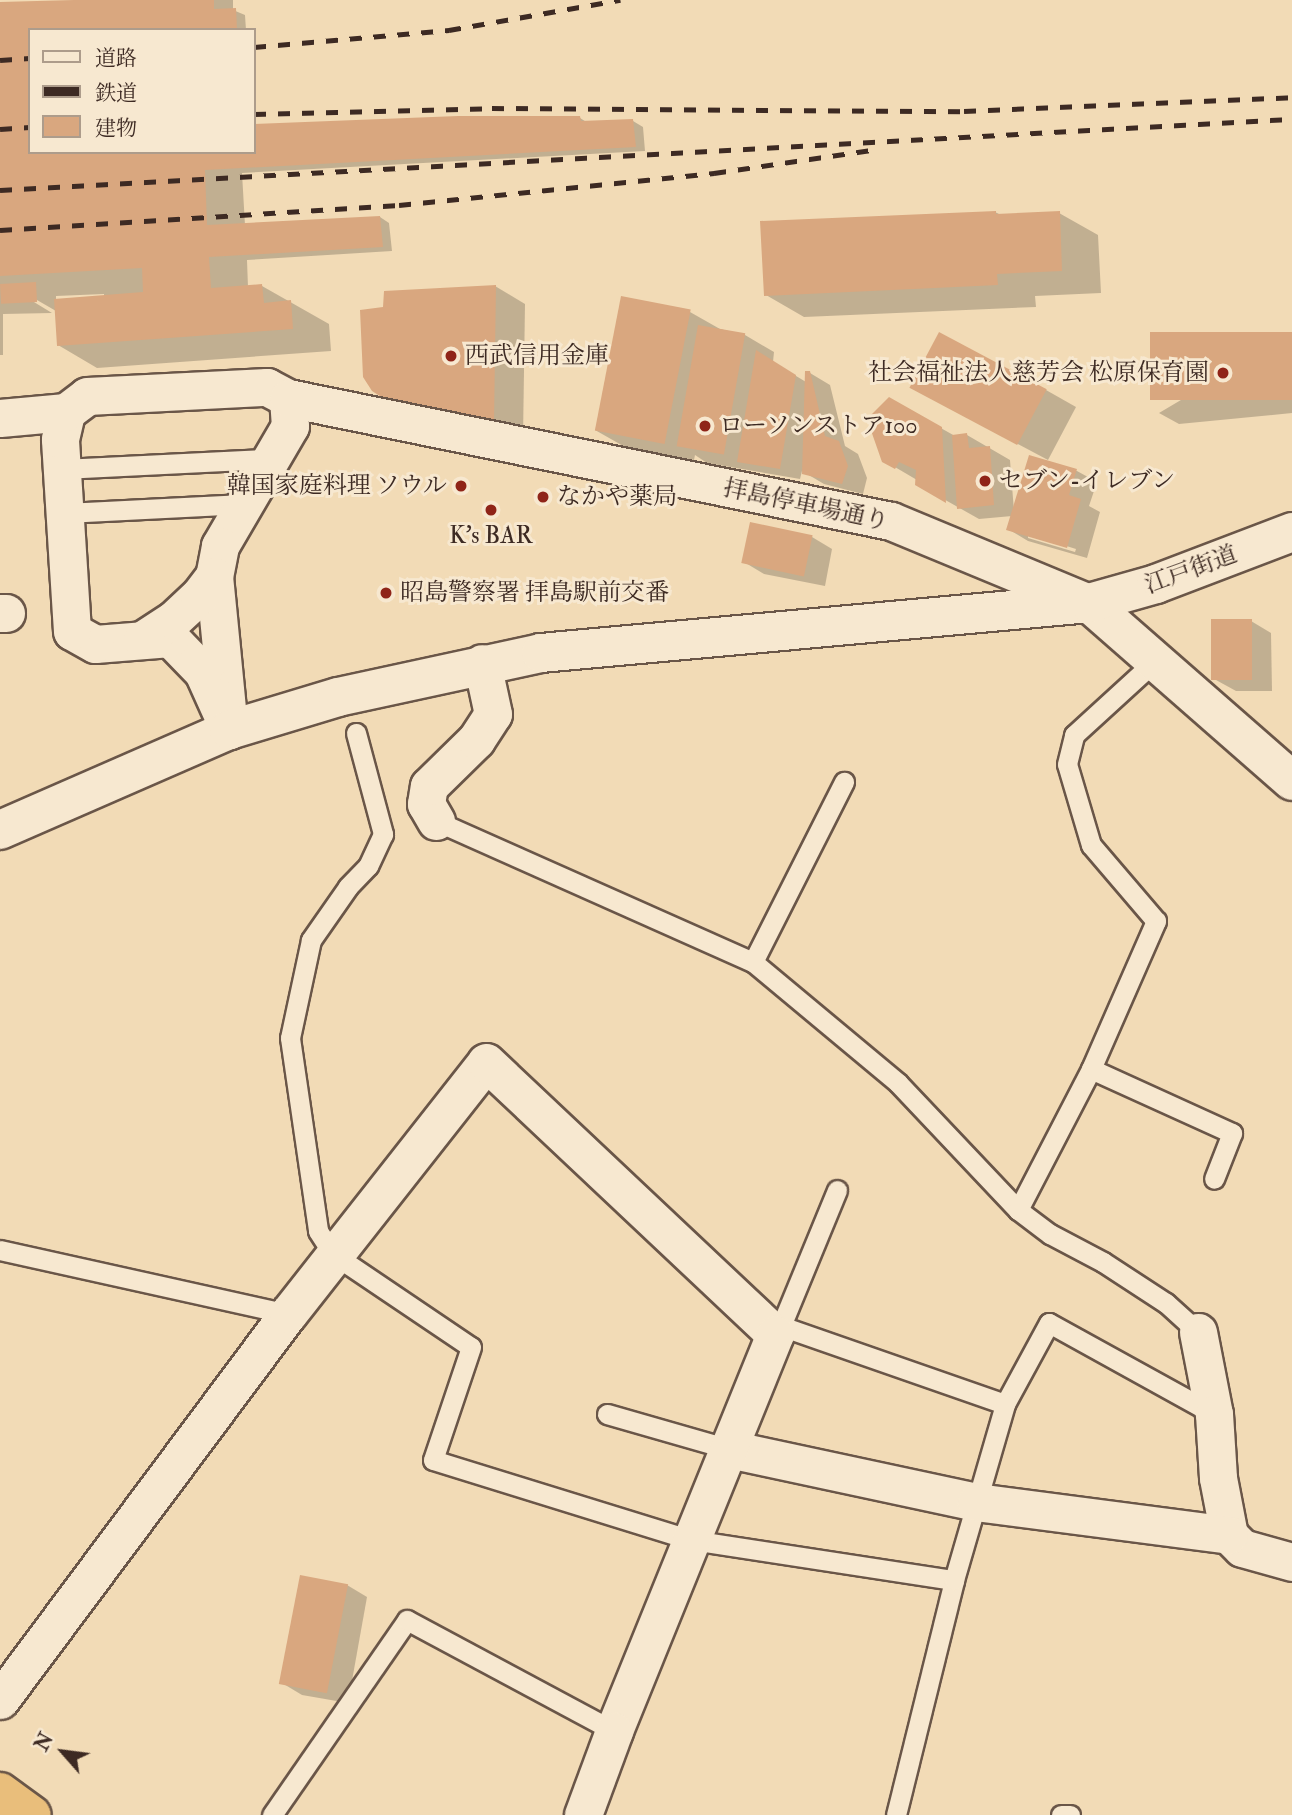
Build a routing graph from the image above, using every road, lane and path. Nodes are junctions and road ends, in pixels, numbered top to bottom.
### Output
1 (288, 398) junction
2 (66, 412) junction
3 (0, 418) edge
4 (270, 459) junction
5 (62, 469) junction
6 (244, 504) junction
7 (65, 513) junction
8 (1292, 533) edge
9 (214, 576) junction
10 (1089, 603) junction
11 (142, 640) junction
12 (1155, 661) junction
13 (482, 663) junction
14 (229, 730) junction
15 (356, 733) dead end
16 (1292, 781) edge
17 (844, 782) dead end
18 (436, 821) joint
19 (0, 830) edge
20 (753, 961) junction
21 (1091, 1069) junction
22 (1214, 1179) dead end
23 (837, 1190) dead end
24 (1017, 1210) junction
25 (0, 1250) edge
26 (333, 1254) junction
27 (288, 1314) junction
28 (778, 1330) junction
29 (1198, 1332) joint
30 (1006, 1404) junction
31 (607, 1414) dead end
32 (1214, 1414) junction
33 (729, 1450) junction
34 (976, 1502) junction
35 (1229, 1535) junction
36 (692, 1540) junction
37 (1292, 1562) edge
38 (954, 1580) junction
39 (0, 1700) edge
40 (614, 1731) junction
41 (0, 1791) edge
42 (32, 1815) edge
43 (272, 1815) edge
44 (583, 1815) edge
45 (896, 1815) edge
46 (1061, 1815) edge
47 (1070, 1815) edge

1 - 2 street, 拝島停車場通り
1 - 4 street
1 - 10 street, 拝島停車場通り
2 - 3 street
2 - 5 street
4 - 5 lane
4 - 6 street
5 - 7 street
6 - 7 lane
6 - 9 street
7 - 11 street
8 - 10 street, 江戸街道
9 - 11 street
9 - 14 street
10 - 12 street, 拝島停車場通り
10 - 13 street, 江戸街道
11 - 14 street
12 - 16 street, 拝島停車場通り
12 - 21 lane
13 - 14 street, 江戸街道
13 - 18 street
14 - 19 street, 江戸街道
15 - 26 lane
17 - 20 lane
18 - 20 lane
20 - 24 lane
21 - 22 lane
21 - 24 lane
23 - 28 lane
24 - 29 lane
25 - 27 lane
26 - 27 street
26 - 28 street
26 - 36 lane
27 - 39 street
28 - 30 lane
28 - 33 street
29 - 32 street
30 - 32 lane
30 - 34 lane
31 - 33 lane
32 - 35 street
33 - 34 street
33 - 36 street
34 - 35 street
34 - 38 lane
35 - 37 street
36 - 38 lane
36 - 40 street
38 - 45 lane
40 - 43 lane
40 - 44 street
41 - 42 highway
46 - 47 lane

